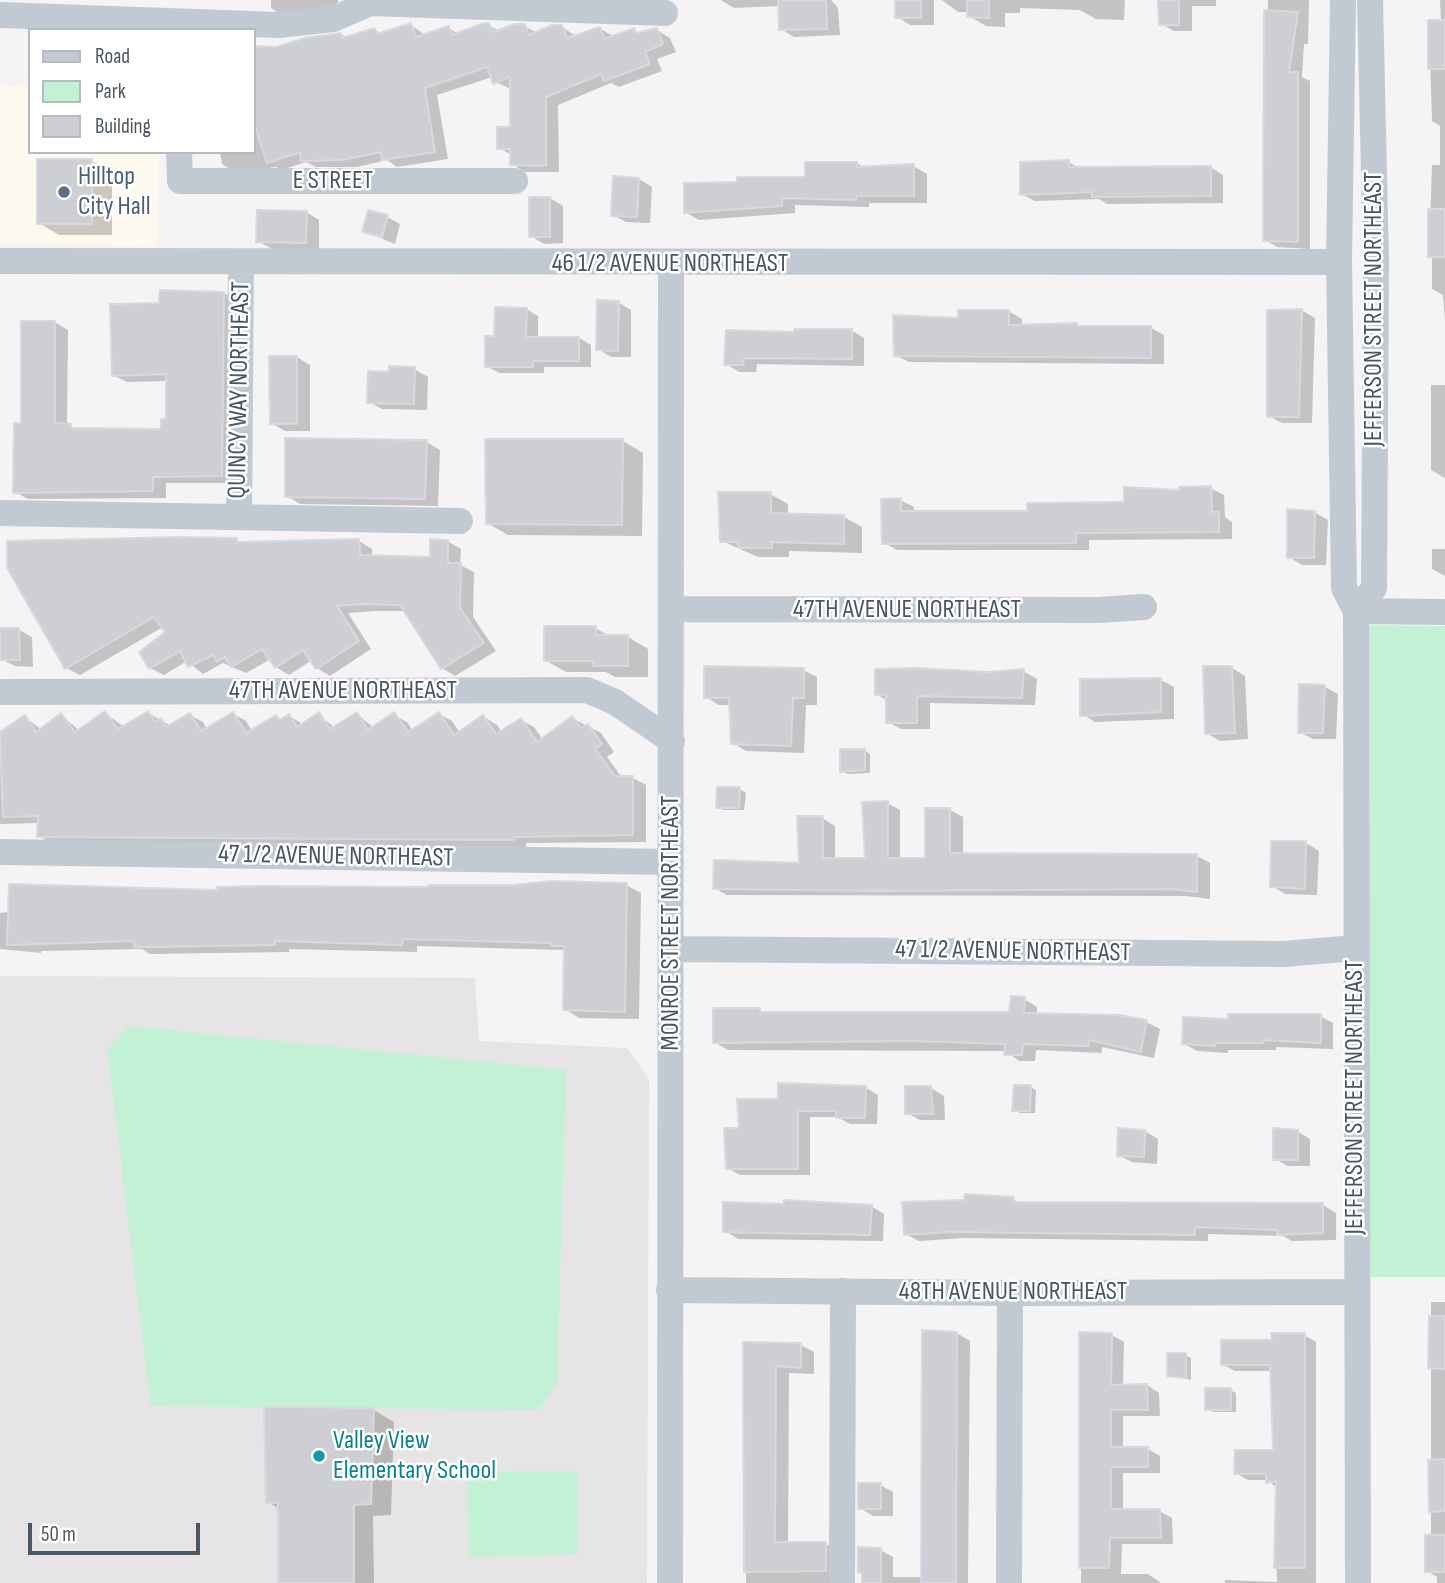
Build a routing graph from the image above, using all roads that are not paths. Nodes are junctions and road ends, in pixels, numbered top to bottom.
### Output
1 (1343, 0) edge
2 (1370, 0) edge
3 (665, 13) dead end
4 (0, 15) edge
5 (160, 24) edge
6 (179, 154) edge
7 (515, 181) dead end
8 (0, 261) edge
9 (1339, 262) junction
10 (241, 263) junction
11 (671, 264) junction
12 (0, 513) edge
13 (239, 516) junction
14 (460, 521) dead end
15 (1144, 607) dead end
16 (671, 609) junction
17 (1356, 611) junction
18 (1445, 612) edge
19 (0, 692) edge
20 (672, 741) junction
21 (0, 852) edge
22 (671, 862) junction
23 (671, 948) junction
24 (1355, 948) junction
25 (669, 1290) junction
26 (843, 1291) junction
27 (1356, 1292) junction
28 (1010, 1293) junction
29 (670, 1583) edge
30 (842, 1583) edge
31 (1009, 1583) edge
32 (1358, 1583) edge

1 - 9 street, JEFFERSON STREET NORTHEAST
2 - 17 street, JEFFERSON STREET NORTHEAST
3 - 5 street
4 - 5 street
6 - 7 street, E STREET
8 - 10 street, 46 1/2 AVENUE NORTHEAST
9 - 11 street, 46 1/2 AVENUE NORTHEAST
9 - 17 street, JEFFERSON STREET NORTHEAST
10 - 11 street, 46 1/2 AVENUE NORTHEAST
10 - 13 street, QUINCY WAY NORTHEAST
11 - 16 street, MONROE STREET NORTHEAST
12 - 13 street
13 - 14 street
15 - 16 street, 47TH AVENUE NORTHEAST
16 - 20 street, MONROE STREET NORTHEAST
17 - 18 street
17 - 24 street, JEFFERSON STREET NORTHEAST
19 - 20 street, 47TH AVENUE NORTHEAST
20 - 22 street, MONROE STREET NORTHEAST
21 - 22 street, 47 1/2 AVENUE NORTHEAST
22 - 23 street, MONROE STREET NORTHEAST
23 - 24 street, 47 1/2 AVENUE NORTHEAST
23 - 25 street, MONROE STREET NORTHEAST
24 - 27 street, JEFFERSON STREET NORTHEAST
25 - 26 street, 48TH AVENUE NORTHEAST
25 - 29 street, MONROE STREET NORTHEAST
26 - 28 street, 48TH AVENUE NORTHEAST
26 - 30 street
27 - 28 street, 48TH AVENUE NORTHEAST
27 - 32 street, JEFFERSON STREET NORTHEAST
28 - 31 street

